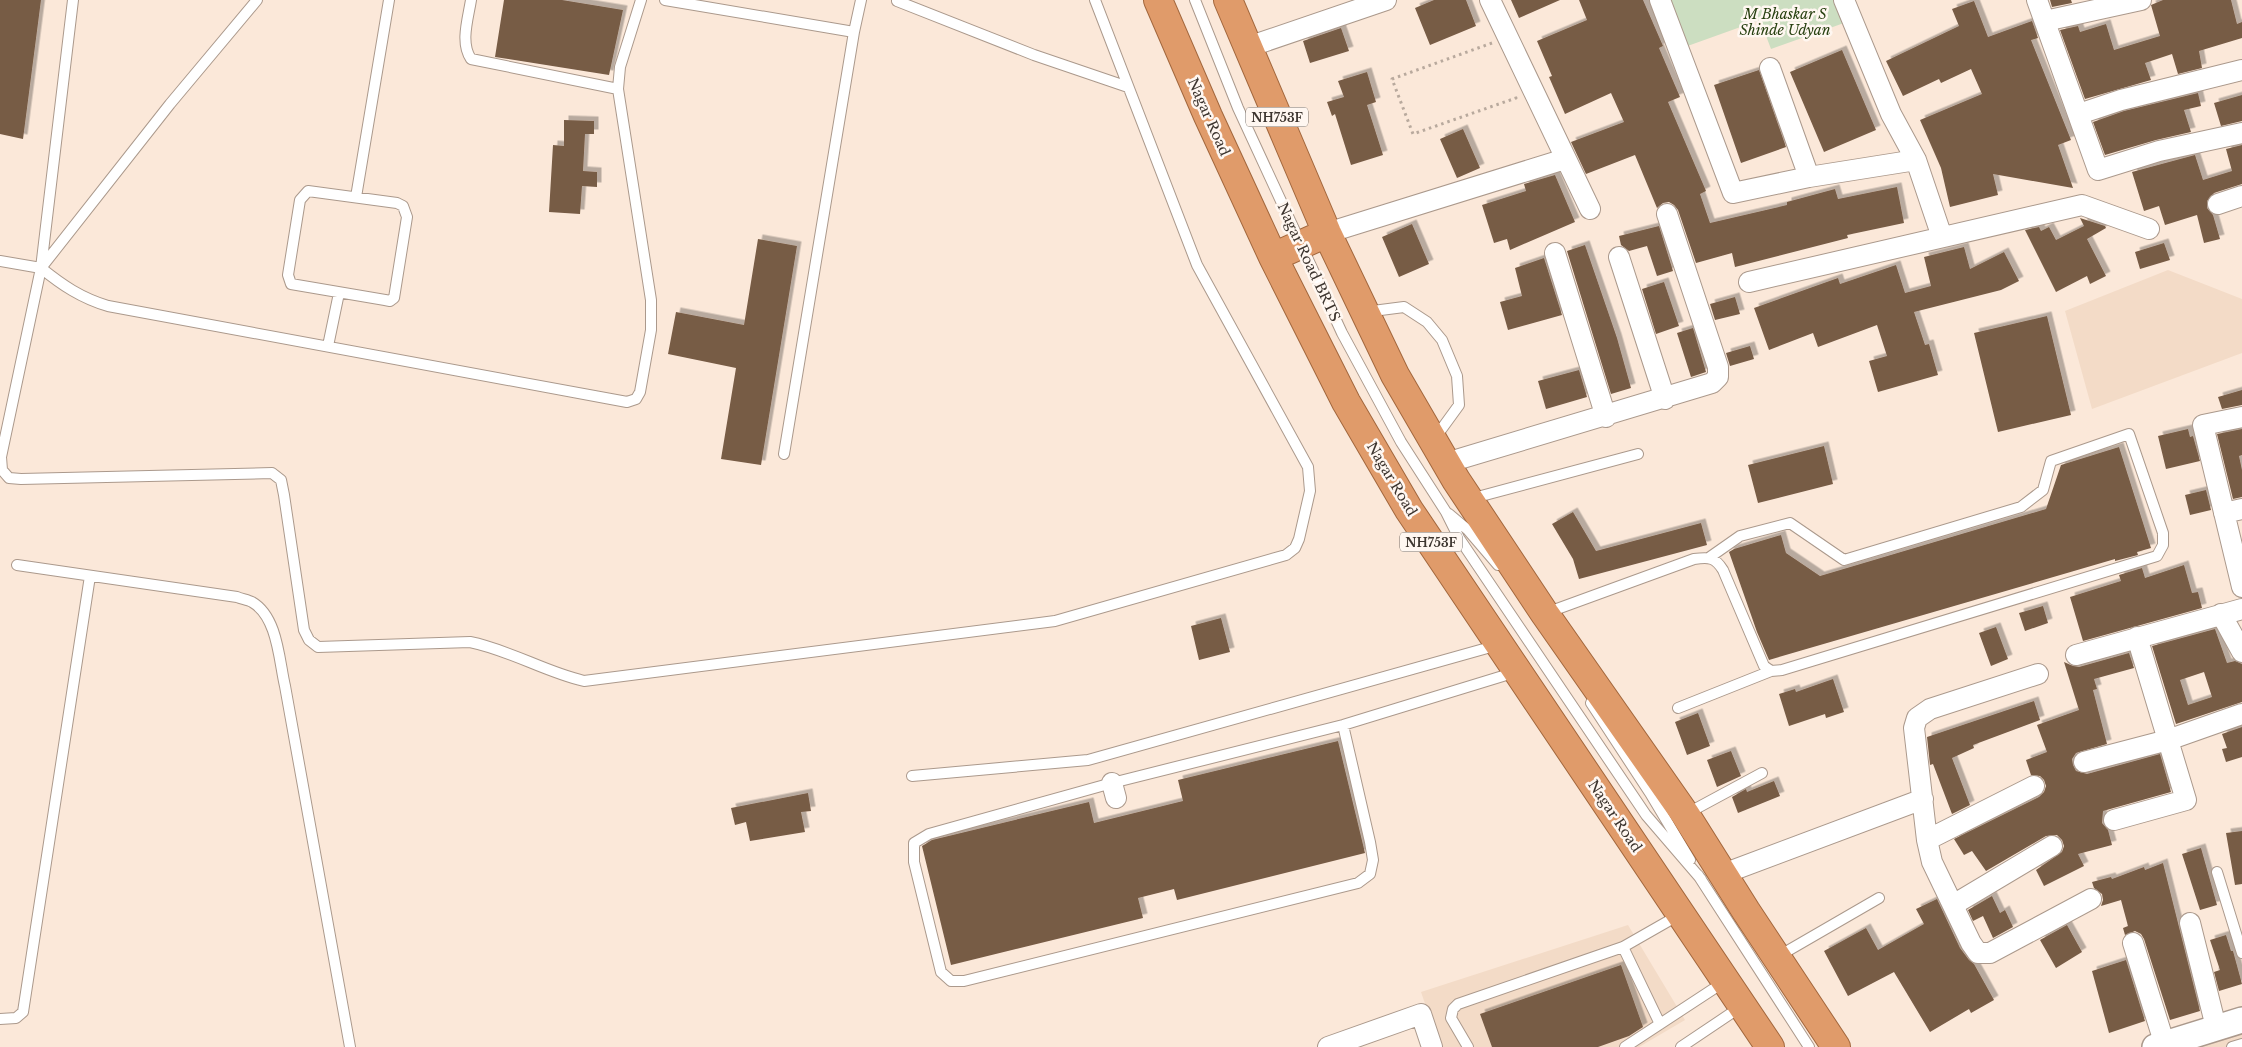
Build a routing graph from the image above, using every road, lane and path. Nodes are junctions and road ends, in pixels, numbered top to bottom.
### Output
1 (73, 0) edge
2 (256, 0) edge
3 (389, 0) edge
4 (471, 0) edge
5 (641, 0) edge
6 (666, 0) edge
7 (861, 0) edge
8 (1095, 0) edge
9 (1158, 0) edge
10 (1195, 0) edge
11 (1228, 0) edge
12 (1386, 0) edge
13 (1490, 0) edge
14 (1660, 0) edge
15 (1844, 0) edge
16 (2037, 0) edge
17 (2140, 0) edge
18 (898, 1) edge
19 (2045, 21) junction
20 (854, 32) junction
21 (1494, 42) dead end
22 (1248, 48) junction
23 (1770, 68) dead end
24 (2242, 70) edge
25 (1128, 87) junction
26 (618, 89) junction
27 (1513, 91) dead end
28 (2079, 114) junction
29 (2242, 133) edge
30 (1565, 159) junction
31 (1916, 160) junction
32 (1809, 177) junction
33 (2242, 196) edge
34 (356, 197) junction
35 (2218, 204) dead end
36 (1590, 209) dead end
37 (1667, 214) dead end
38 (2149, 229) dead end
39 (1327, 233) junction
40 (1942, 237) junction
41 (1301, 244) junction
42 (1555, 253) dead end
43 (1273, 257) junction
44 (1619, 257) dead end
45 (0, 261) edge
46 (41, 268) junction
47 (1749, 282) dead end
48 (339, 293) junction
49 (1364, 312) junction
50 (328, 346) junction
51 (1665, 399) junction
52 (1606, 417) junction
53 (2242, 417) edge
54 (1433, 440) junction
55 (784, 454) dead end
56 (1638, 454) dead end
57 (1446, 464) junction
58 (1457, 506) junction
59 (2233, 511) edge
60 (1710, 557) junction
61 (17, 565) dead end
62 (90, 576) junction
63 (1506, 576) dead end
64 (2242, 587) edge
65 (2242, 609) edge
66 (1545, 614) junction
67 (2221, 614) junction
68 (2137, 638) junction
69 (1499, 644) junction
70 (2242, 652) edge
71 (2076, 655) dead end
72 (1771, 671) junction
73 (1517, 672) junction
74 (2038, 674) dead end
75 (1586, 695) dead end
76 (1678, 708) dead end
77 (2242, 714) edge
78 (1343, 725) junction
79 (2168, 740) junction
80 (2084, 762) dead end
81 (1762, 773) dead end
82 (912, 776) dead end
83 (2034, 786) dead end
84 (1923, 799) junction
85 (1685, 814) junction
86 (2114, 820) dead end
87 (1927, 840) junction
88 (2052, 846) dead end
89 (2217, 872) dead end
90 (1712, 876) junction
91 (1879, 898) dead end
92 (2090, 899) dead end
93 (1953, 905) junction
94 (1681, 914) junction
95 (2190, 923) dead end
96 (2133, 944) dead end
97 (1623, 947) junction
98 (2242, 953) edge
99 (1776, 957) junction
100 (1726, 981) junction
101 (1742, 1006) junction
102 (0, 1019) edge
103 (2242, 1020) edge
104 (1660, 1024) junction
105 (2216, 1027) junction
106 (2242, 1044) edge
107 (2160, 1045) edge
108 (350, 1047) edge
109 (1328, 1047) edge
110 (1432, 1047) edge
111 (1468, 1047) edge
112 (1625, 1047) edge
113 (1681, 1047) edge
114 (1770, 1047) edge
115 (1809, 1047) edge
116 (1836, 1047) edge
117 (2232, 1047) edge

1 - 46 lane
2 - 46 lane
3 - 34 lane
4 - 26 lane
5 - 26 lane
6 - 20 lane
7 - 20 lane
8 - 25 lane
9 - 43 highway, Nagar Road / NH753F
10 - 41 lane, Nagar Road BRTS
11 - 22 highway, NH753F
12 - 22 street
13 - 30 street
14 - 32 street
15 - 31 street
16 - 19 street
17 - 19 street
18 - 25 lane
19 - 28 street
20 - 55 lane
21 - 27 path
22 - 39 highway, NH753F
23 - 32 street
24 - 28 street
25 - 46 lane
26 - 50 lane
28 - 29 street
30 - 36 street
30 - 39 street
31 - 32 street
31 - 40 street
33 - 35 street
34 - 48 lane
34 - 48 lane
37 - 51 street
38 - 40 street
39 - 41 highway
39 - 49 highway, NH753F
40 - 47 street
41 - 43 highway
41 - 58 lane, Nagar Road BRTS
42 - 52 street
43 - 69 highway, Nagar Road / NH753F
44 - 51 street
45 - 46 lane
46 - 50 lane
48 - 50 lane
49 - 54 highway, NH753F
49 - 54 lane
51 - 52 street
52 - 57 street
53 - 59 street
54 - 57 highway, NH753F
56 - 58 lane
57 - 58 highway, NH753F
58 - 63 lane
58 - 66 highway, NH753F
58 - 90 lane
59 - 64 street
60 - 66 lane
60 - 72 lane
60 - 72 lane
61 - 62 lane
62 - 102 lane
62 - 108 lane
65 - 67 street
66 - 85 highway, NH753F
67 - 68 street
67 - 70 street
68 - 71 street
68 - 79 street
69 - 73 highway, Nagar Road / NH753F
69 - 82 lane
72 - 76 lane
73 - 78 lane
73 - 94 highway, Nagar Road / NH753F
74 - 84 street
75 - 90 lane
77 - 79 street
78 - 78 lane
79 - 80 street
79 - 86 street
81 - 85 lane
83 - 87 street
84 - 87 street
84 - 90 street
85 - 90 highway, NH753F
87 - 93 street
88 - 93 street
89 - 98 lane
90 - 99 highway, NH753F
90 - 115 lane
91 - 99 lane
92 - 93 street
94 - 97 lane
94 - 100 highway, Nagar Road / NH753F
95 - 105 street
96 - 107 street
97 - 104 lane
97 - 111 lane
99 - 116 highway, NH753F
100 - 101 highway, Nagar Road / NH753F
100 - 104 lane
101 - 113 lane
101 - 114 highway, Nagar Road / NH753F
103 - 105 street
104 - 112 lane
105 - 107 street
106 - 117 lane
109 - 110 street

